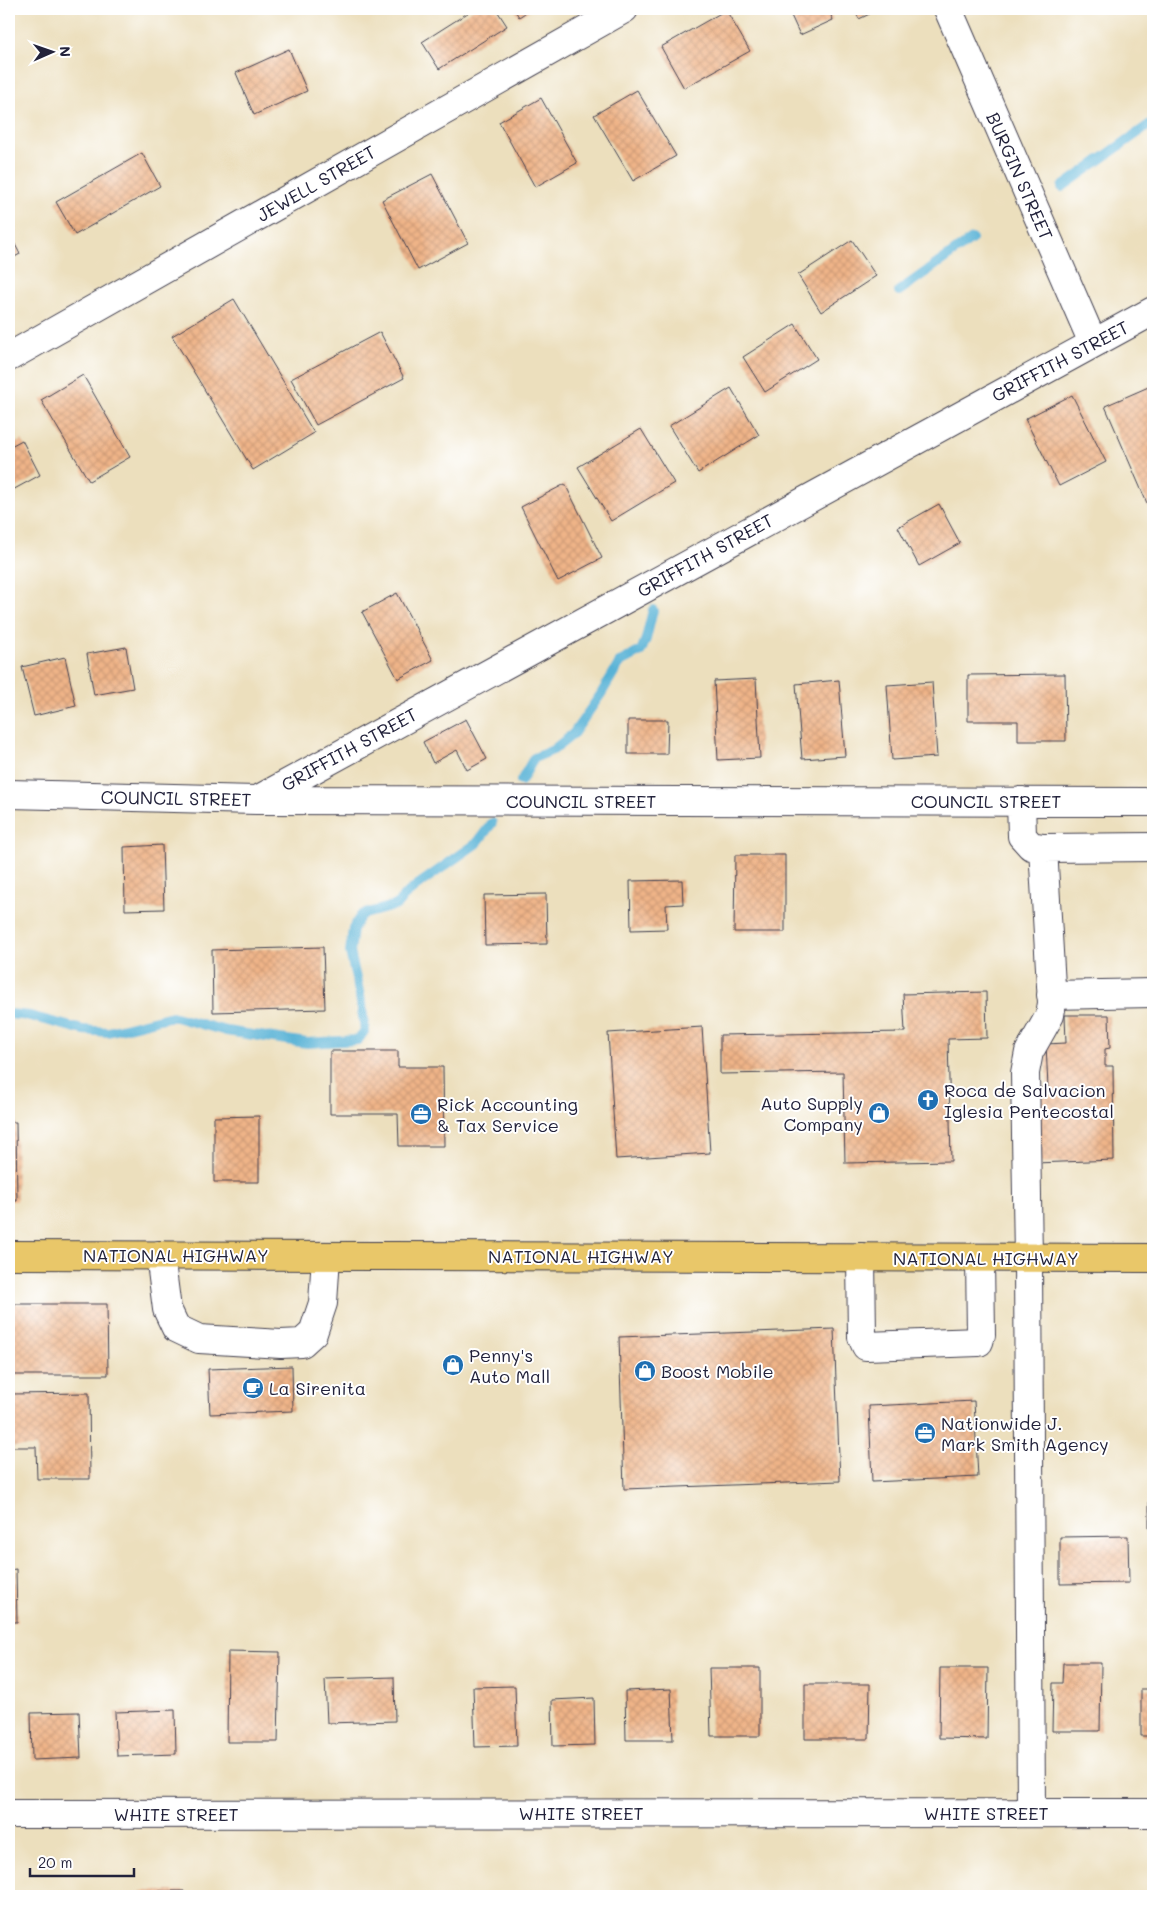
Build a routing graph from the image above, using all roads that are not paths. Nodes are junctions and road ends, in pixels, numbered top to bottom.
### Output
1 (624, 9) edge
2 (948, 9) edge
3 (1153, 311) edge
4 (1093, 343) junction
5 (9, 357) edge
6 (9, 794) edge
7 (256, 800) junction
8 (1021, 801) junction
9 (1153, 802) edge
10 (1153, 847) edge
11 (1043, 848) junction
12 (1153, 992) edge
13 (1051, 995) junction
14 (9, 1255) edge
15 (160, 1255) junction
16 (326, 1256) junction
17 (861, 1257) junction
18 (980, 1258) junction
19 (1028, 1258) junction
20 (1153, 1258) edge
21 (1031, 1813) junction
22 (1153, 1813) edge
23 (9, 1814) edge

1 - 5 street, JEWELL STREET
2 - 4 street, BURGIN STREET
3 - 4 street, GRIFFITH STREET
4 - 7 street, GRIFFITH STREET
6 - 7 street, COUNCIL STREET
7 - 8 street, COUNCIL STREET
8 - 9 street, COUNCIL STREET
8 - 11 street
10 - 11 street
11 - 13 street
12 - 13 street
13 - 19 street
14 - 15 main road, NATIONAL HIGHWAY
15 - 16 main road, NATIONAL HIGHWAY
15 - 16 street
16 - 17 main road, NATIONAL HIGHWAY
17 - 18 main road, NATIONAL HIGHWAY
17 - 18 street
18 - 19 main road, NATIONAL HIGHWAY
19 - 20 main road, NATIONAL HIGHWAY
19 - 21 street
21 - 22 street, WHITE STREET
21 - 23 street, WHITE STREET

